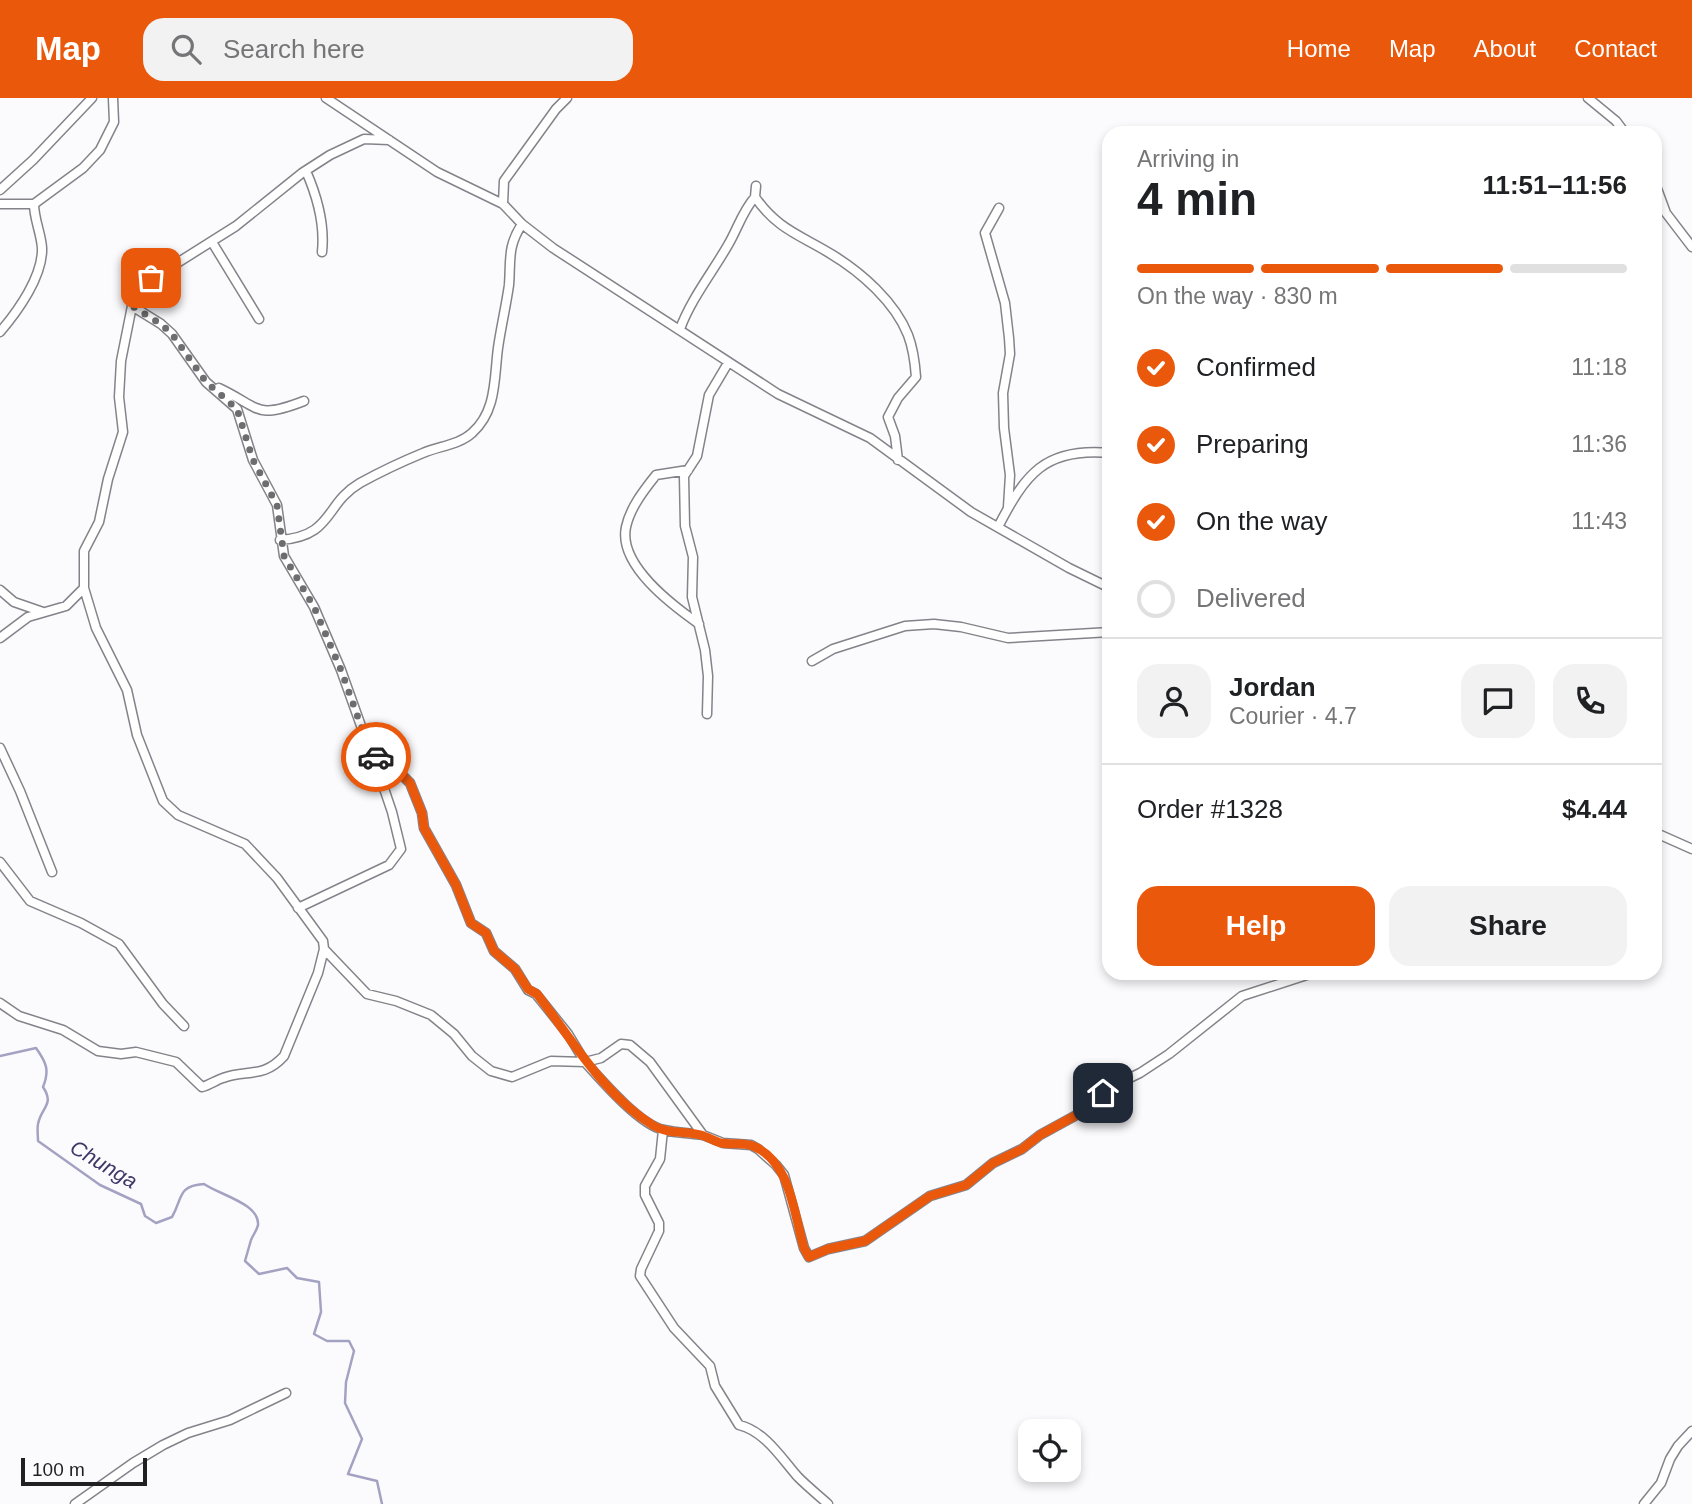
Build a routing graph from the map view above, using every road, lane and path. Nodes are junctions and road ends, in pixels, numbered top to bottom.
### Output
1 (92, 98) edge
2 (113, 98) edge
3 (326, 98) edge
4 (567, 98) edge
5 (1588, 98) edge
6 (1620, 126) edge
7 (389, 140) junction
8 (306, 171) junction
9 (756, 186) dead end
10 (0, 190) edge
11 (755, 198) junction
12 (1662, 202) edge
13 (0, 204) edge
14 (34, 204) junction
15 (503, 204) junction
16 (999, 208) dead end
17 (522, 224) junction
18 (212, 242) junction
19 (1692, 247) edge
20 (322, 252) dead end
21 (132, 306) junction
22 (259, 319) dead end
23 (680, 329) junction
24 (0, 332) edge
25 (728, 363) junction
26 (206, 382) junction
27 (304, 401) dead end
28 (1102, 452) edge
29 (898, 460) junction
30 (688, 470) junction
31 (1008, 507) junction
32 (998, 527) junction
33 (280, 540) junction
34 (1102, 584) edge
35 (85, 588) junction
36 (1, 591) edge
37 (0, 602) edge
38 (43, 612) junction
39 (698, 624) junction
40 (1102, 632) edge
41 (0, 638) edge
42 (812, 661) dead end
43 (707, 714) dead end
44 (0, 748) edge
45 (373, 753) junction
46 (1662, 836) edge
47 (1692, 849) edge
48 (0, 862) edge
49 (52, 872) dead end
50 (299, 908) junction
51 (324, 949) junction
52 (1291, 980) edge
53 (0, 1003) edge
54 (184, 1026) dead end
55 (586, 1062) junction
56 (663, 1130) junction
57 (703, 1135) junction
58 (286, 1392) dead end
59 (1692, 1432) edge
60 (75, 1504) edge
61 (828, 1504) edge
62 (1644, 1504) edge

1 - 10 street
2 - 14 street
3 - 7 street
4 - 15 street
5 - 6 street
7 - 8 street
7 - 15 street
8 - 18 street
8 - 20 street
9 - 11 street
11 - 23 street
11 - 29 street
12 - 19 street
13 - 14 street
14 - 24 street
15 - 17 street
16 - 31 street
17 - 23 street
17 - 33 street
18 - 21 street
18 - 22 street
21 - 26 street
21 - 35 street
23 - 25 street
25 - 29 street
25 - 30 street
26 - 27 street
26 - 33 street
28 - 31 street
29 - 32 street
30 - 39 street
30 - 39 street
31 - 32 street
32 - 34 street
33 - 45 street
35 - 38 street
35 - 50 street
36 - 37 street
36 - 38 street
38 - 41 street
39 - 43 street
40 - 42 street
44 - 49 street
45 - 50 street
45 - 55 street
46 - 47 street
48 - 54 street
50 - 51 street
51 - 53 street
51 - 55 street
52 - 57 street
55 - 56 street
55 - 57 street
56 - 57 street
56 - 61 street
58 - 60 street
59 - 62 street

